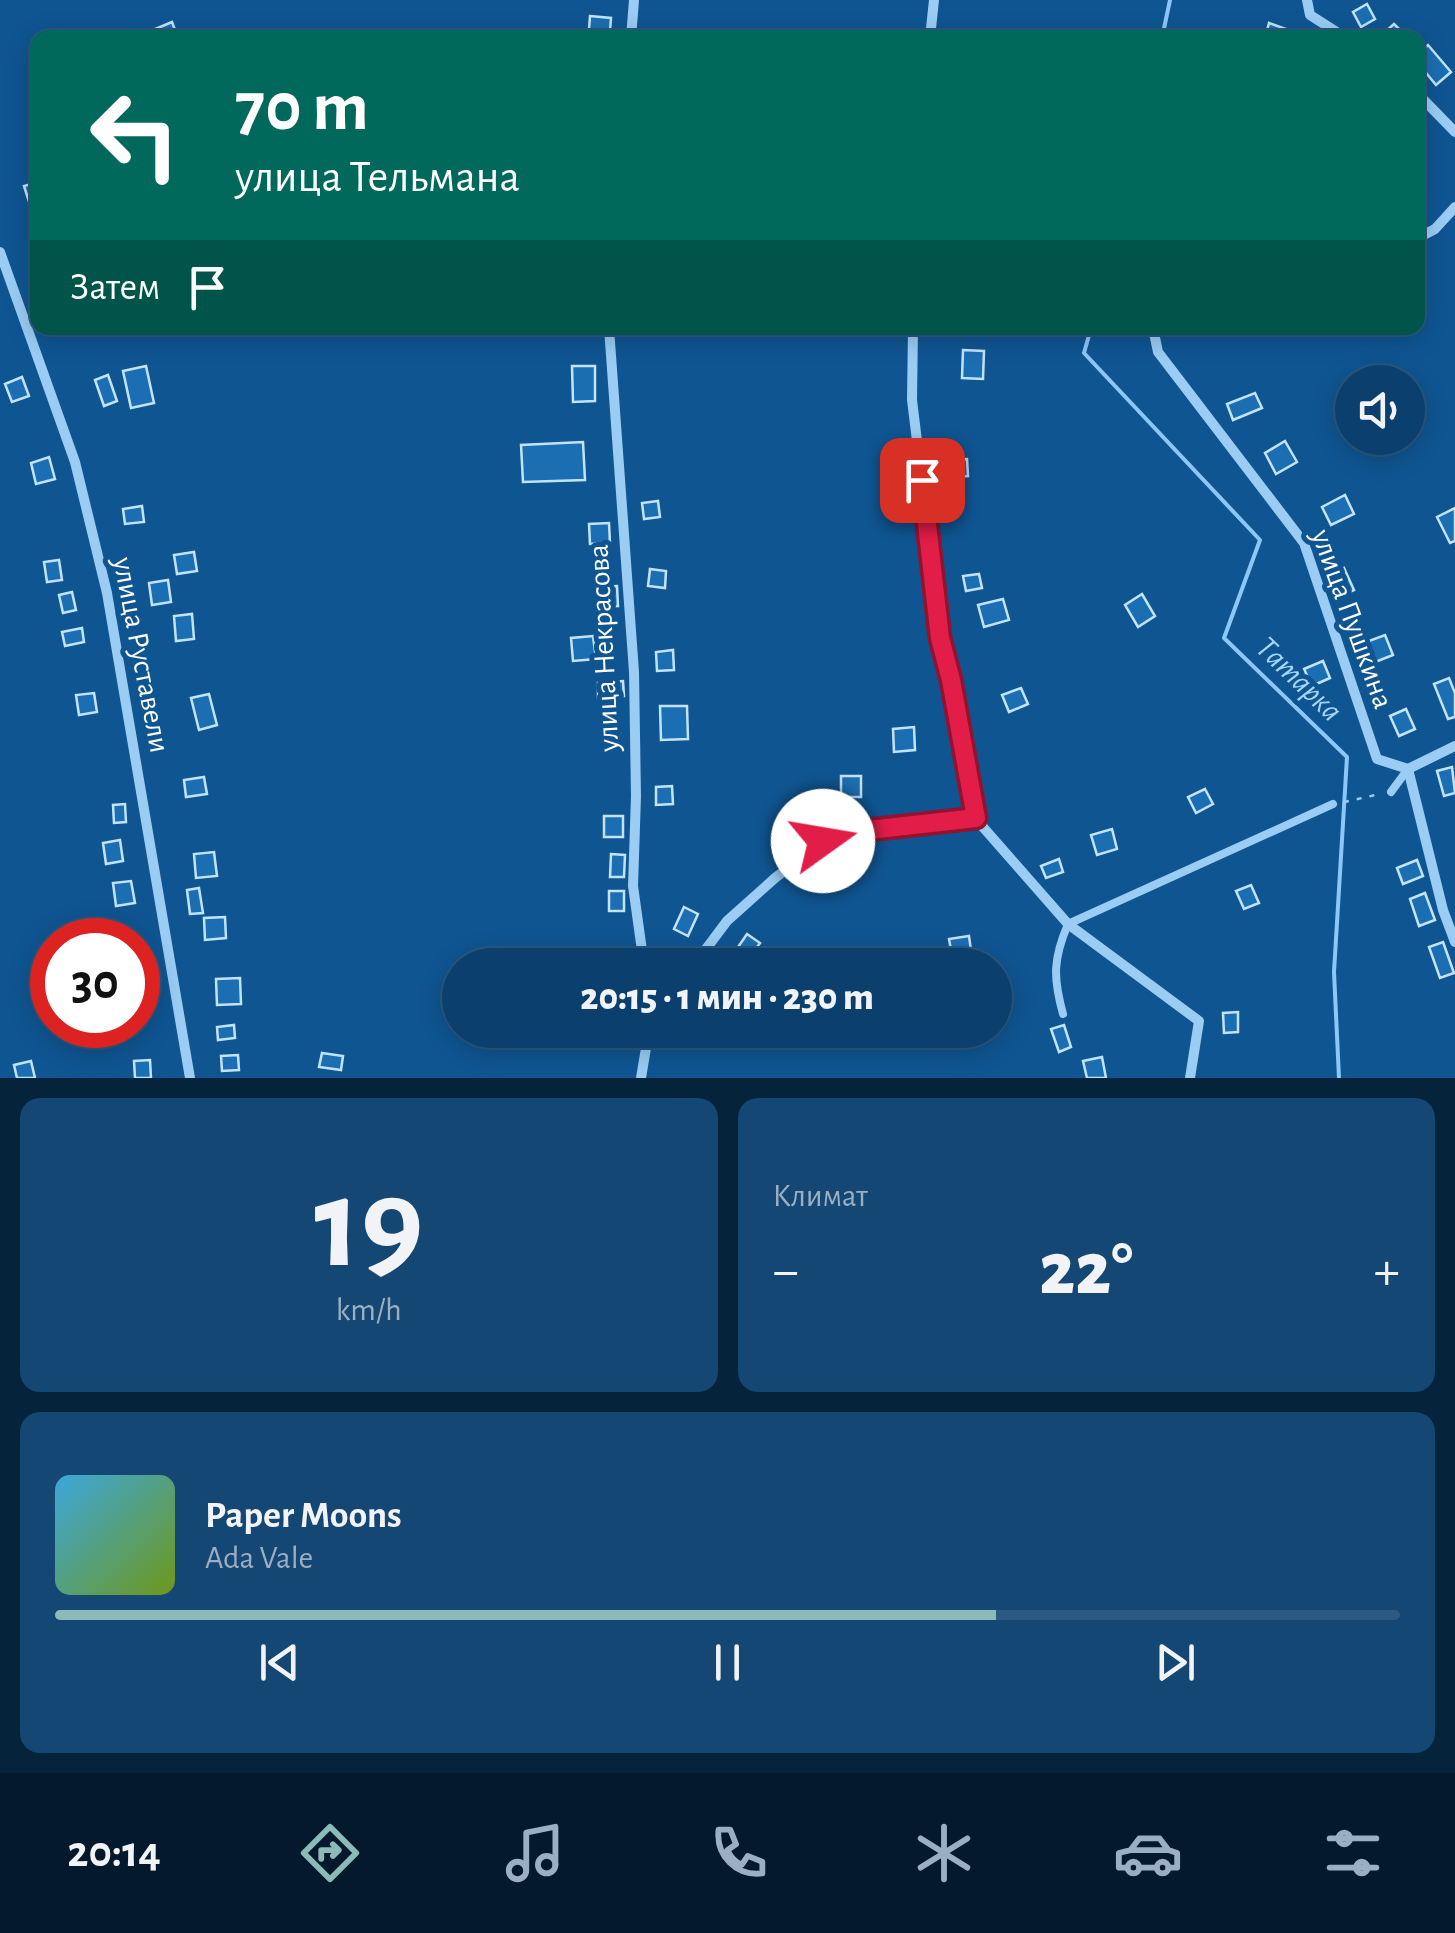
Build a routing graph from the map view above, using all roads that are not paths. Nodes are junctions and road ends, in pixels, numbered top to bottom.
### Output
1 (634, 0) edge
2 (934, 0) edge
3 (1307, 0) edge
4 (632, 30) edge
5 (931, 30) edge
6 (1333, 30) edge
7 (1425, 101) edge
8 (1455, 132) edge
9 (1455, 206) edge
10 (1425, 234) edge
11 (0, 252) edge
12 (30, 332) edge
13 (31, 335) edge
14 (610, 335) edge
15 (912, 335) edge
16 (1154, 335) edge
17 (1455, 746) edge
18 (1408, 769) junction
19 (1392, 792) road end
20 (1333, 804) road end
21 (976, 818) junction
22 (1068, 924) junction
23 (1455, 942) edge
24 (642, 948) edge
25 (707, 948) edge
26 (1062, 1014) dead end
27 (646, 1048) edge
28 (190, 1078) edge
29 (641, 1078) edge
30 (1190, 1078) edge

1 - 4 street
2 - 5 street
3 - 6 street
7 - 8 street
9 - 10 street
11 - 12 street, улица Руставели
13 - 28 street, улица Руставели
14 - 24 street, улица Некрасова
15 - 21 street
16 - 18 street, улица Пушкина
17 - 18 street
18 - 19 lane
18 - 23 street
20 - 22 lane
21 - 22 street
21 - 25 street
22 - 26 lane
22 - 30 street
27 - 29 street

